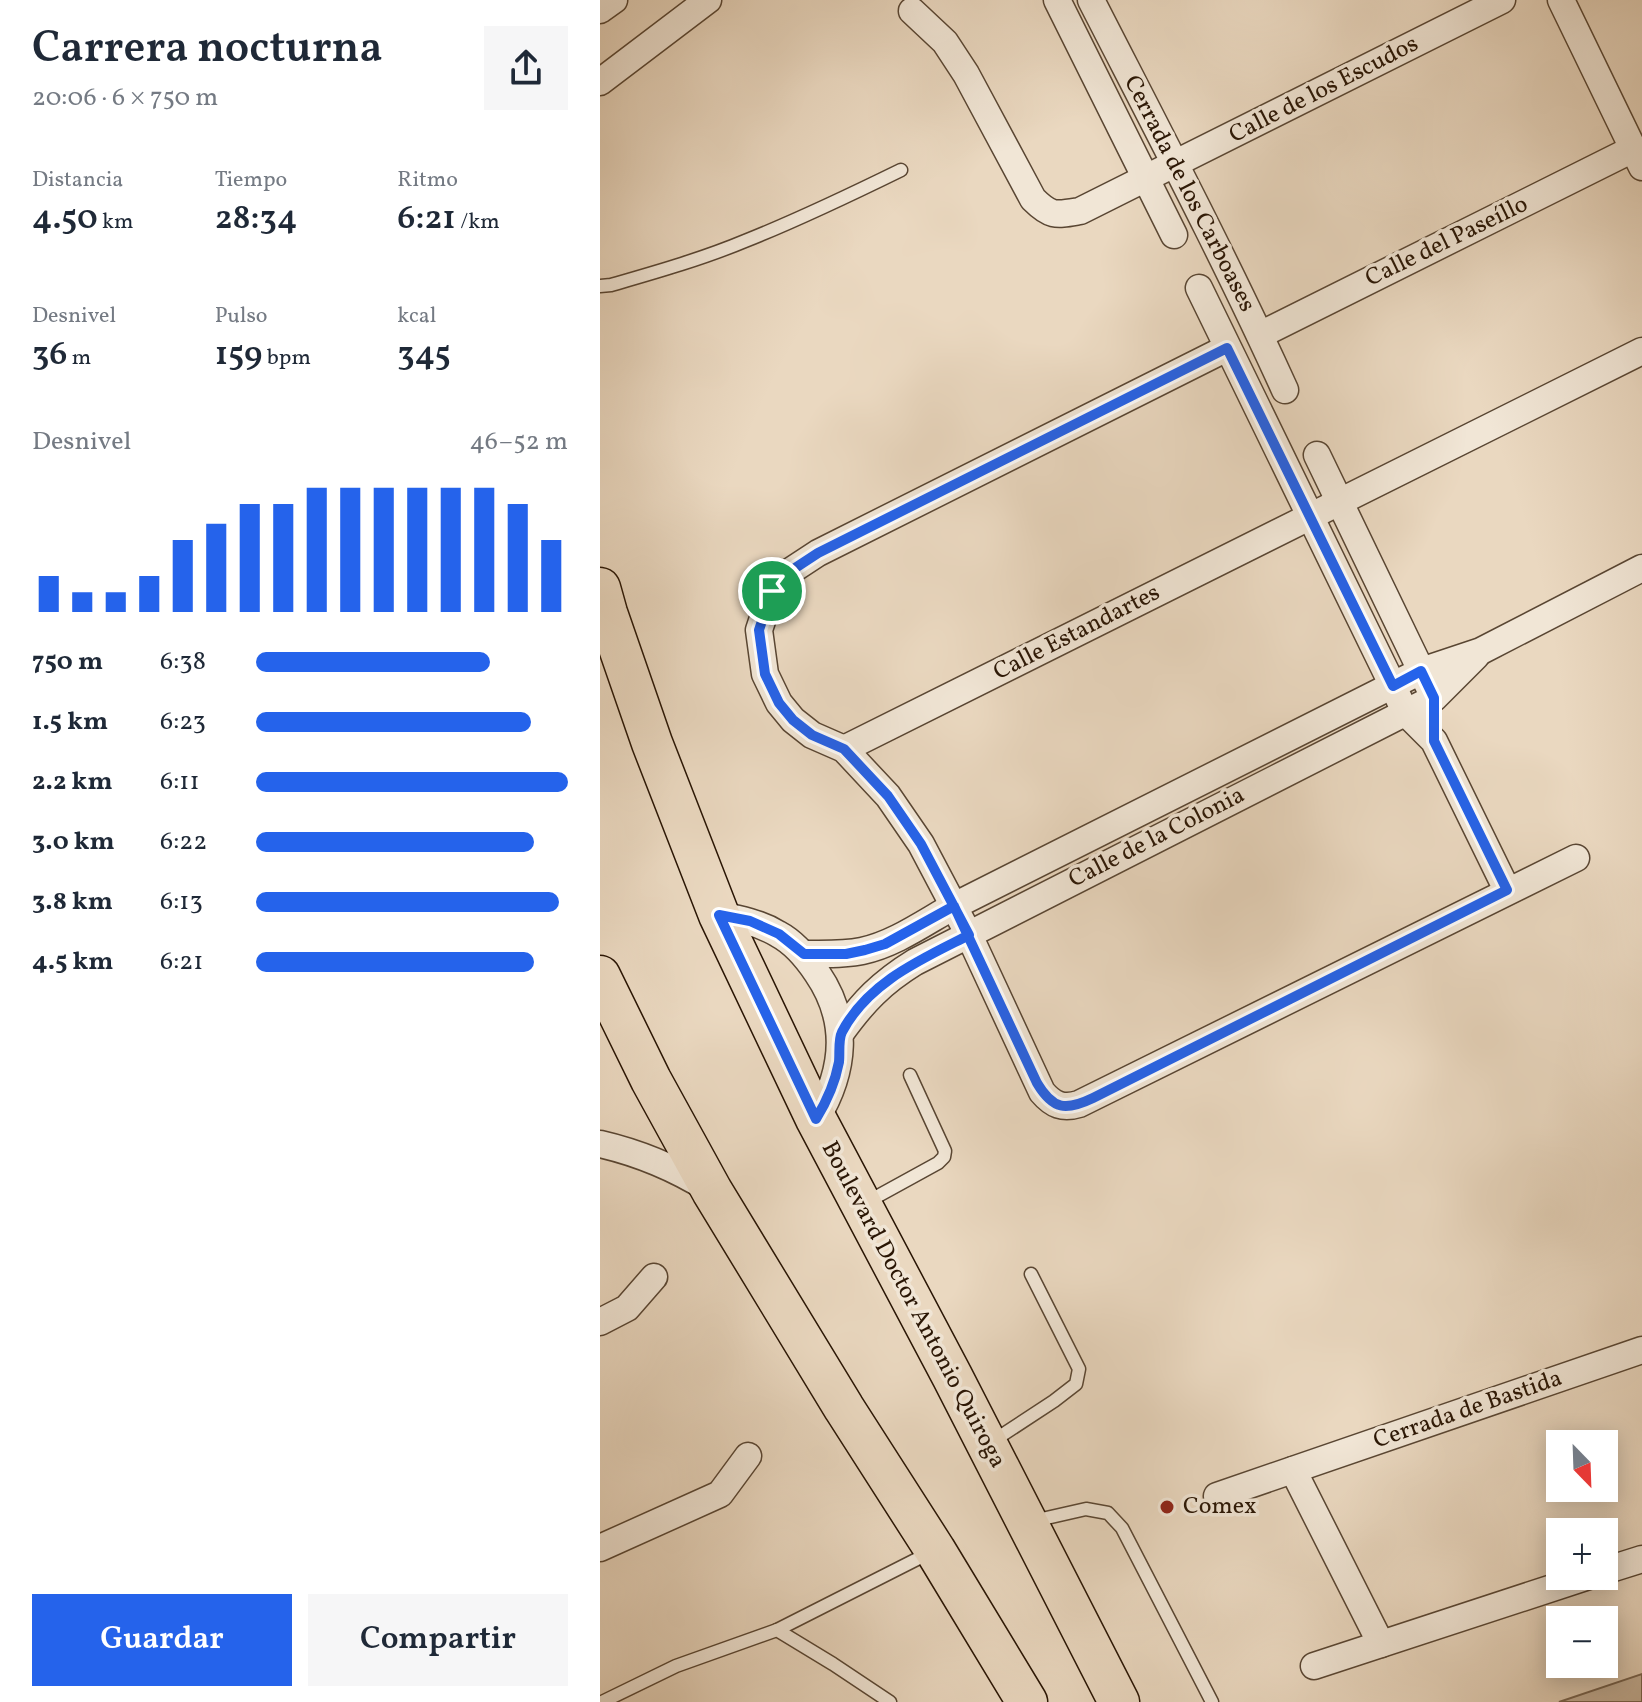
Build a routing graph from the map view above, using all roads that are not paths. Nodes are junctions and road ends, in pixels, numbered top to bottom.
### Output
1 (614, 0) edge
2 (708, 0) edge
3 (1091, 0) edge
4 (1502, 0) edge
5 (1561, 0) edge
6 (1064, 2) edge
7 (600, 10) edge
8 (912, 11) dead end
9 (600, 82) edge
10 (1638, 158) edge
11 (1176, 164) junction
12 (901, 170) dead end
13 (1145, 179) junction
14 (1174, 235) dead end
15 (600, 286) edge
16 (1199, 288) dead end
17 (1260, 335) junction
18 (1227, 348) junction
19 (1642, 351) edge
20 (1285, 390) dead end
21 (1317, 455) dead end
22 (1340, 501) junction
23 (1310, 516) junction
24 (1642, 568) edge
25 (600, 588) edge
26 (1481, 651) junction
27 (1421, 671) junction
28 (1393, 686) junction
29 (1434, 698) junction
30 (1405, 712) junction
31 (1434, 741) junction
32 (844, 749) junction
33 (1576, 858) dead end
34 (1507, 890) junction
35 (954, 906) junction
36 (719, 915) junction
37 (969, 935) junction
38 (804, 954) junction
39 (600, 976) edge
40 (840, 1034) junction
41 (910, 1075) dead end
42 (816, 1119) junction
43 (600, 1144) edge
44 (712, 1191) junction
45 (861, 1206) junction
46 (1031, 1274) dead end
47 (654, 1277) dead end
48 (600, 1322) edge
49 (1642, 1350) edge
50 (987, 1445) junction
51 (748, 1456) dead end
52 (1293, 1470) junction
53 (1217, 1496) dead end
54 (1027, 1522) junction
55 (600, 1548) edge
56 (935, 1550) junction
57 (1642, 1559) edge
58 (1618, 1567) edge
59 (1546, 1590) edge
60 (777, 1630) junction
61 (1381, 1644) junction
62 (1314, 1666) dead end
63 (602, 1702) edge
64 (890, 1702) edge
65 (1027, 1702) edge
66 (1119, 1702) edge
67 (1212, 1702) edge

1 - 7 street
2 - 9 street
3 - 11 street, Cerrada de los Carboases
4 - 11 street, Calle de los Escudos
5 - 10 street
6 - 13 street, Cerrada de los Carboases
8 - 13 street, Calle de los Escudos
10 - 17 street, Calle del Paseíllo
11 - 13 street, Calle de los Escudos
11 - 17 street, Cerrada de los Carboases
12 - 15 lane
13 - 14 street, Cerrada de los Carboases
16 - 18 street
17 - 20 street, Cerrada de los Carboases
18 - 23 street
18 - 32 street
19 - 22 street, Calle Estandartes
21 - 22 street
22 - 23 street, Calle Estandartes
22 - 27 street
23 - 28 street
23 - 32 street, Calle Estandartes
24 - 26 street, Calle de la Colonia
25 - 36 main road, Boulevard Doctor Antonio Quiroga
26 - 27 street, Calle de la Colonia
26 - 29 street, Calle de la Colonia
27 - 28 street, Calle de la Colonia
27 - 29 street
28 - 30 street
28 - 35 street, Calle de la Colonia
29 - 30 street, Calle de la Colonia
29 - 31 street
30 - 31 street
30 - 37 street, Calle de la Colonia
31 - 34 street
32 - 35 street
33 - 34 street
34 - 37 street
35 - 37 street
35 - 38 street, Calle de la Colonia
36 - 38 street
36 - 42 main road, Boulevard Doctor Antonio Quiroga
37 - 40 street, Calle de la Colonia
38 - 40 street
39 - 44 main road
40 - 42 street
41 - 45 lane
42 - 45 main road, Boulevard Doctor Antonio Quiroga
43 - 44 street
44 - 56 main road
45 - 50 main road, Boulevard Doctor Antonio Quiroga
46 - 50 lane
47 - 48 street
49 - 52 street, Cerrada de Bastida
50 - 54 main road, Boulevard Doctor Antonio Quiroga
51 - 55 street
52 - 53 street, Cerrada de Bastida
52 - 61 street
54 - 66 main road, Boulevard Doctor Antonio Quiroga
54 - 67 lane
56 - 60 lane
56 - 65 main road
57 - 58 street
59 - 61 street
60 - 63 lane
60 - 64 lane
61 - 62 street

